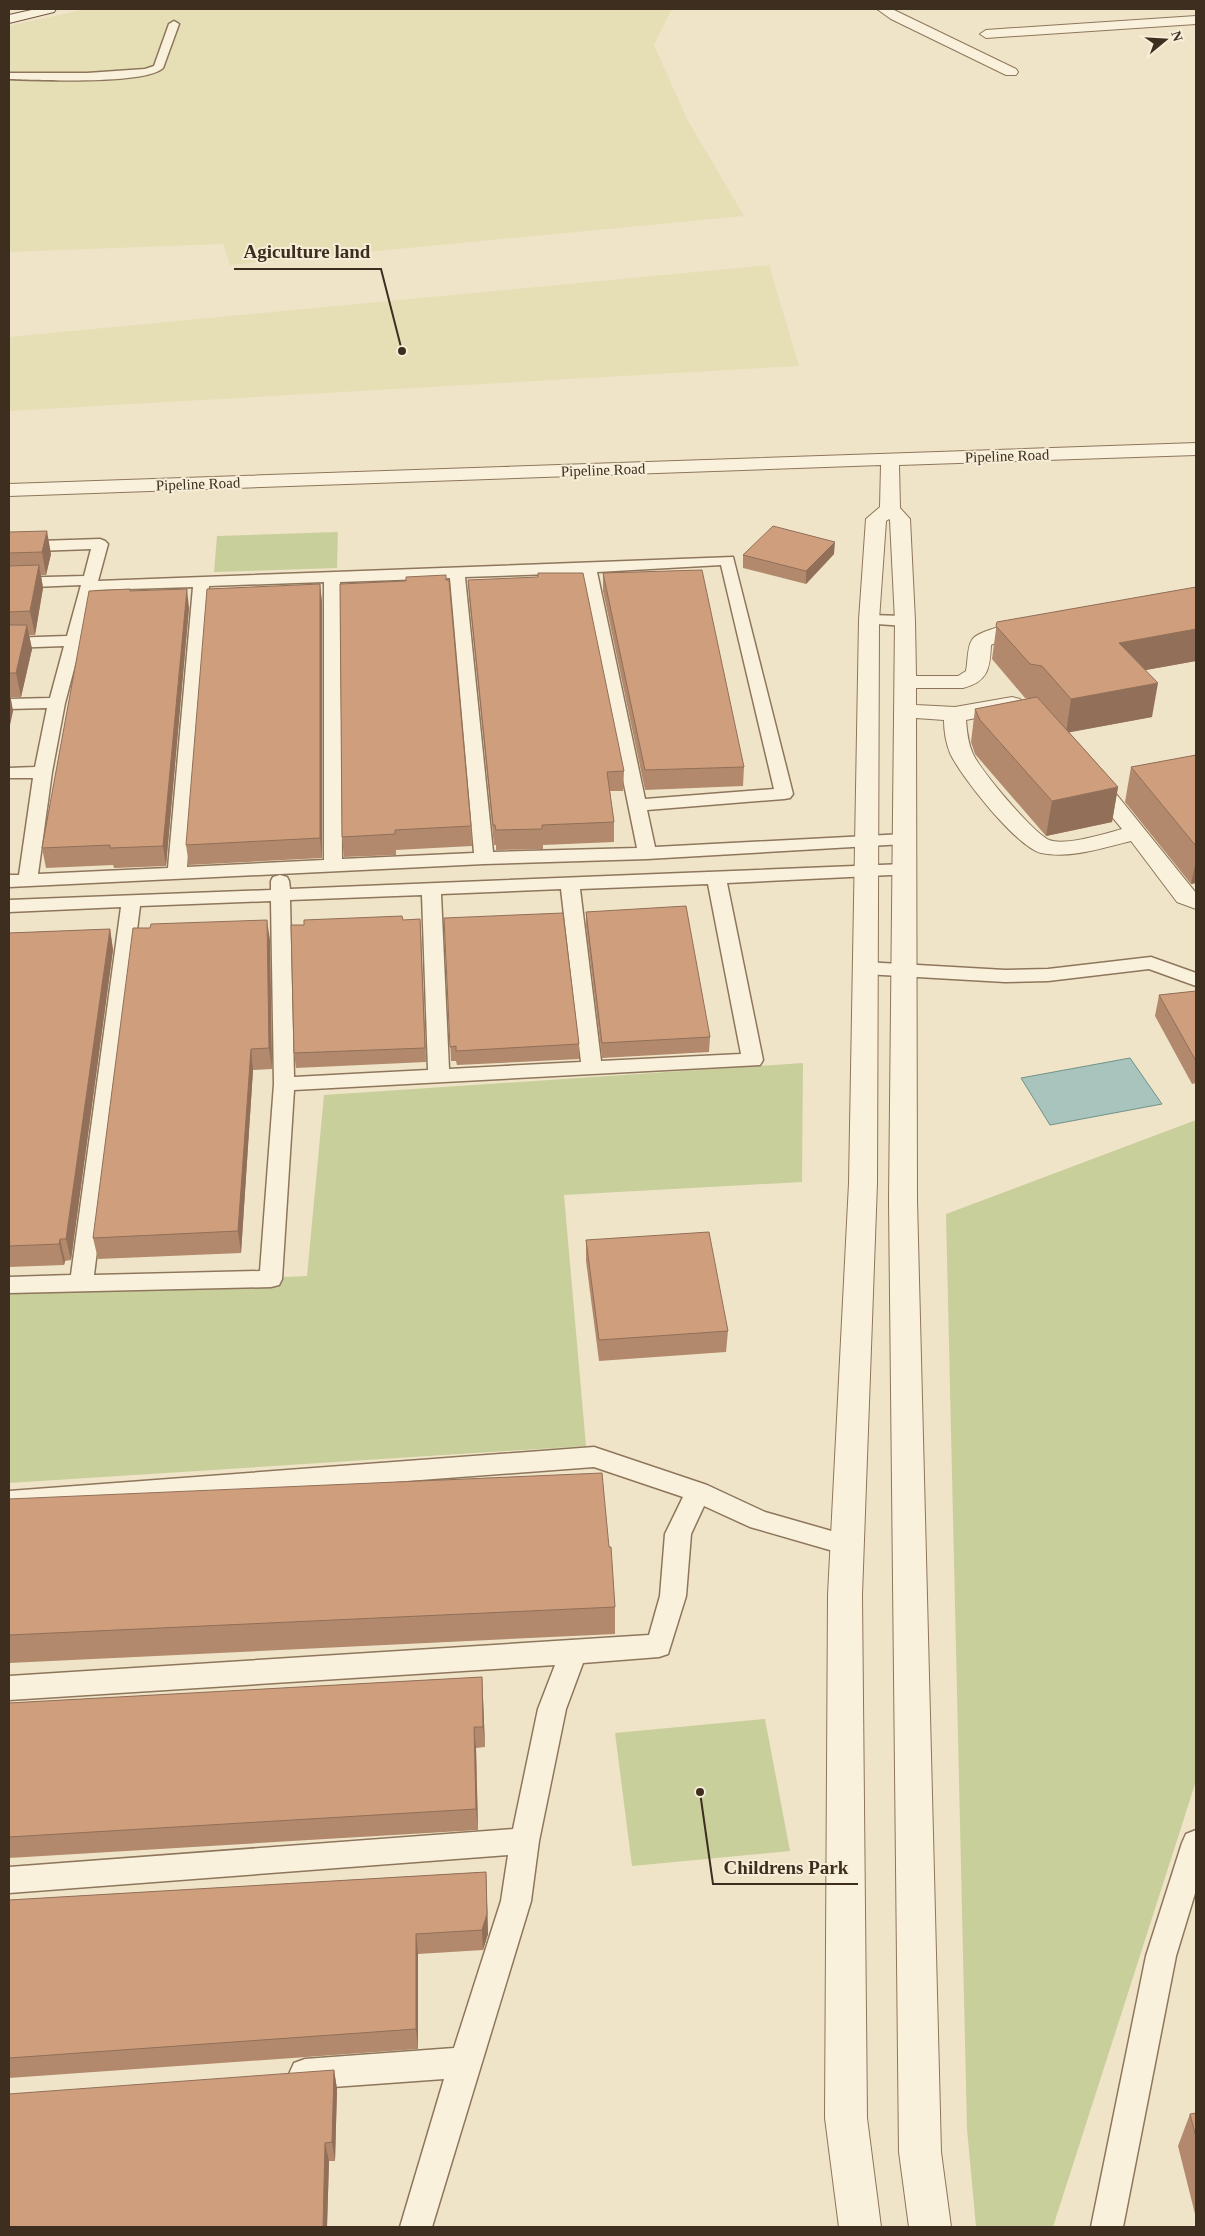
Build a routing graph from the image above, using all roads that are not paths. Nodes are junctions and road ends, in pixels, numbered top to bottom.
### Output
1 (50, 9) edge
2 (883, 9) edge
3 (1004, 17) dead end
4 (9, 19) edge
5 (1196, 20) edge
6 (174, 24) dead end
7 (992, 33) junction
8 (993, 50) dead end
9 (1011, 72) dead end
10 (9, 76) edge
11 (1196, 449) edge
12 (890, 461) junction
13 (9, 490) edge
14 (890, 508) junction
15 (9, 547) edge
16 (588, 568) junction
17 (457, 573) junction
18 (332, 578) junction
19 (9, 582) edge
20 (89, 583) junction
21 (201, 583) junction
22 (869, 620) junction
23 (905, 621) junction
24 (1051, 623) edge
25 (72, 641) junction
26 (9, 643) edge
27 (905, 697) junction
28 (57, 703) junction
29 (9, 704) edge
30 (1035, 713) edge
31 (955, 714) junction
32 (1080, 765) edge
33 (43, 772) junction
34 (9, 773) edge
35 (636, 805) junction
36 (1137, 833) junction
37 (904, 839) junction
38 (867, 840) junction
39 (647, 853) junction
40 (484, 858) junction
41 (333, 866) junction
42 (281, 868) junction
43 (866, 870) junction
44 (904, 870) junction
45 (177, 873) junction
46 (716, 876) junction
47 (28, 880) junction
48 (9, 881) edge
49 (570, 883) junction
50 (431, 888) junction
51 (280, 895) junction
52 (131, 901) junction
53 (1196, 902) edge
54 (9, 906) edge
55 (865, 968) junction
56 (904, 971) junction
57 (1196, 980) edge
58 (592, 1068) junction
59 (439, 1076) junction
60 (284, 1084) junction
61 (82, 1282) junction
62 (9, 1285) edge
63 (698, 1492) junction
64 (9, 1501) edge
65 (847, 1545) junction
66 (573, 1652) junction
67 (9, 1688) edge
68 (525, 1841) junction
69 (1196, 1842) edge
70 (9, 1880) edge
71 (465, 2062) junction
72 (276, 2076) edge
73 (416, 2227) edge
74 (860, 2227) edge
75 (930, 2227) edge
76 (1107, 2227) edge

1 - 4 street
2 - 9 street
3 - 7 street
5 - 7 street
6 - 10 lane
7 - 8 street
11 - 12 street, Pipeline Road
12 - 13 street, Pipeline Road
12 - 14 street
14 - 22 street
14 - 23 street
15 - 20 lane
16 - 17 lane
16 - 35 lane
16 - 35 lane
17 - 18 lane
17 - 40 lane
18 - 21 lane
18 - 41 lane
19 - 20 lane
20 - 21 lane
20 - 25 lane
21 - 45 lane
22 - 23 lane
22 - 38 street
23 - 27 street
24 - 27 street
25 - 26 lane
25 - 28 lane
27 - 31 street
27 - 37 street
28 - 29 lane
28 - 33 lane
30 - 31 street
31 - 36 street
32 - 36 street
33 - 34 lane
33 - 47 lane
35 - 39 lane
36 - 53 street
37 - 38 lane
37 - 44 street
38 - 39 lane
38 - 43 street
39 - 40 lane
40 - 41 lane
41 - 42 lane
42 - 45 lane
42 - 51 lane
43 - 44 lane
43 - 46 lane
43 - 55 street
44 - 56 street
45 - 47 lane
46 - 49 lane
46 - 58 lane
47 - 48 lane
49 - 50 lane
49 - 58 lane
50 - 51 lane
50 - 59 lane
51 - 52 lane
51 - 60 lane
52 - 54 lane
52 - 61 lane
55 - 56 lane
55 - 65 street
56 - 57 lane
56 - 75 street
58 - 59 lane
59 - 60 lane
60 - 61 lane
61 - 62 lane
63 - 64 lane
63 - 65 lane
63 - 66 lane
65 - 74 street
66 - 67 lane
66 - 68 lane
68 - 70 lane
68 - 71 lane
69 - 76 lane
71 - 72 lane
71 - 73 lane

